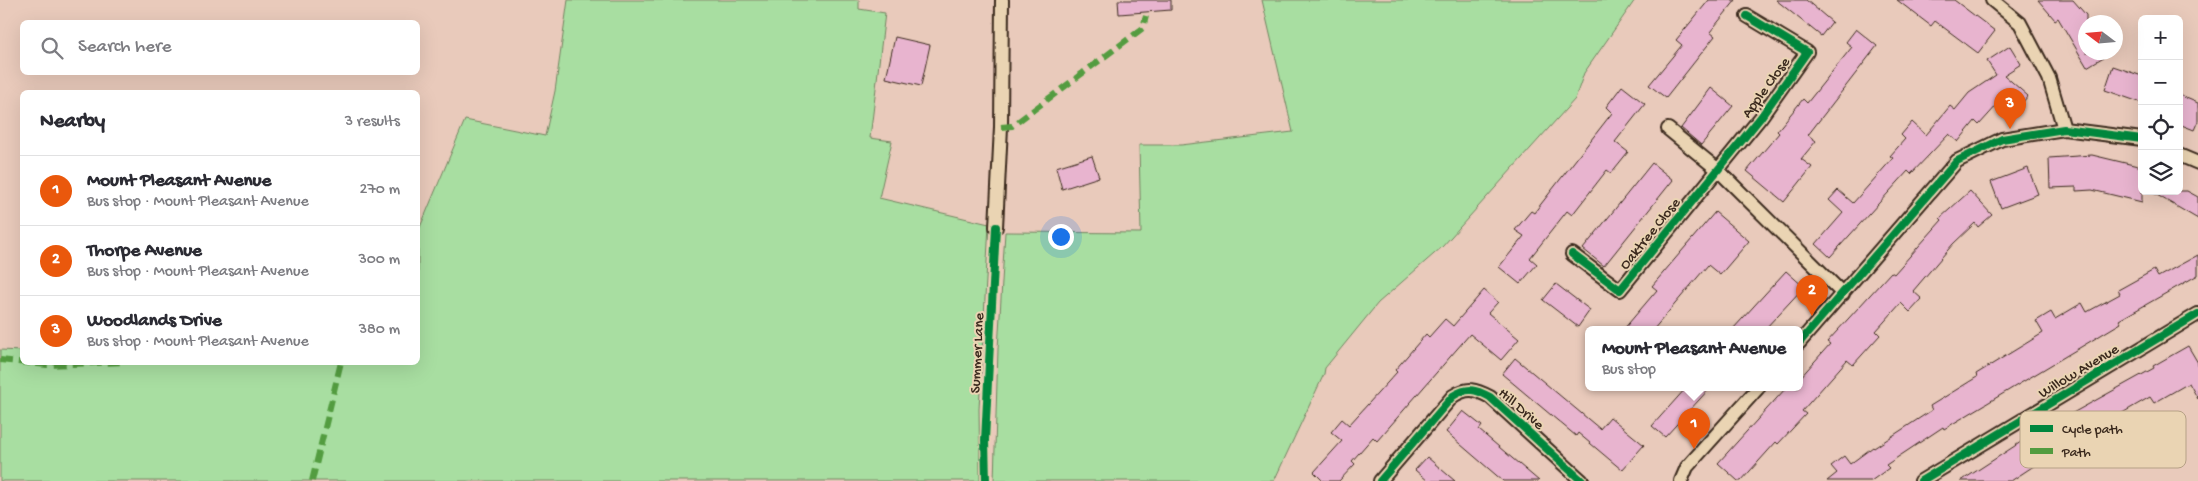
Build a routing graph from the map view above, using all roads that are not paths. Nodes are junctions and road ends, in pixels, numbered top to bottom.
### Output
1 (1002, 0) edge
2 (1992, 0) edge
3 (1747, 16) dead end
4 (1668, 129) dead end
5 (2064, 129) junction
6 (2138, 138) edge
7 (2183, 157) edge
8 (2198, 164) edge
9 (1717, 169) junction
10 (996, 227) dead end
11 (1572, 254) dead end
12 (1843, 294) junction
13 (2198, 314) edge
14 (1803, 339) edge
15 (1755, 391) edge
16 (2037, 411) edge
17 (2020, 421) edge
18 (1380, 481) edge
19 (1582, 481) edge
20 (1681, 481) edge
21 (1921, 481) edge

1 - 10 street
2 - 5 street
3 - 9 street, Apple Close
4 - 9 street
5 - 6 street
5 - 12 street
7 - 8 street
9 - 11 street, Oaktree Close
9 - 12 street
12 - 14 street
13 - 16 street, Willow Avenue
15 - 20 street
17 - 21 street, Willow Avenue
18 - 19 street, Hill Drive

